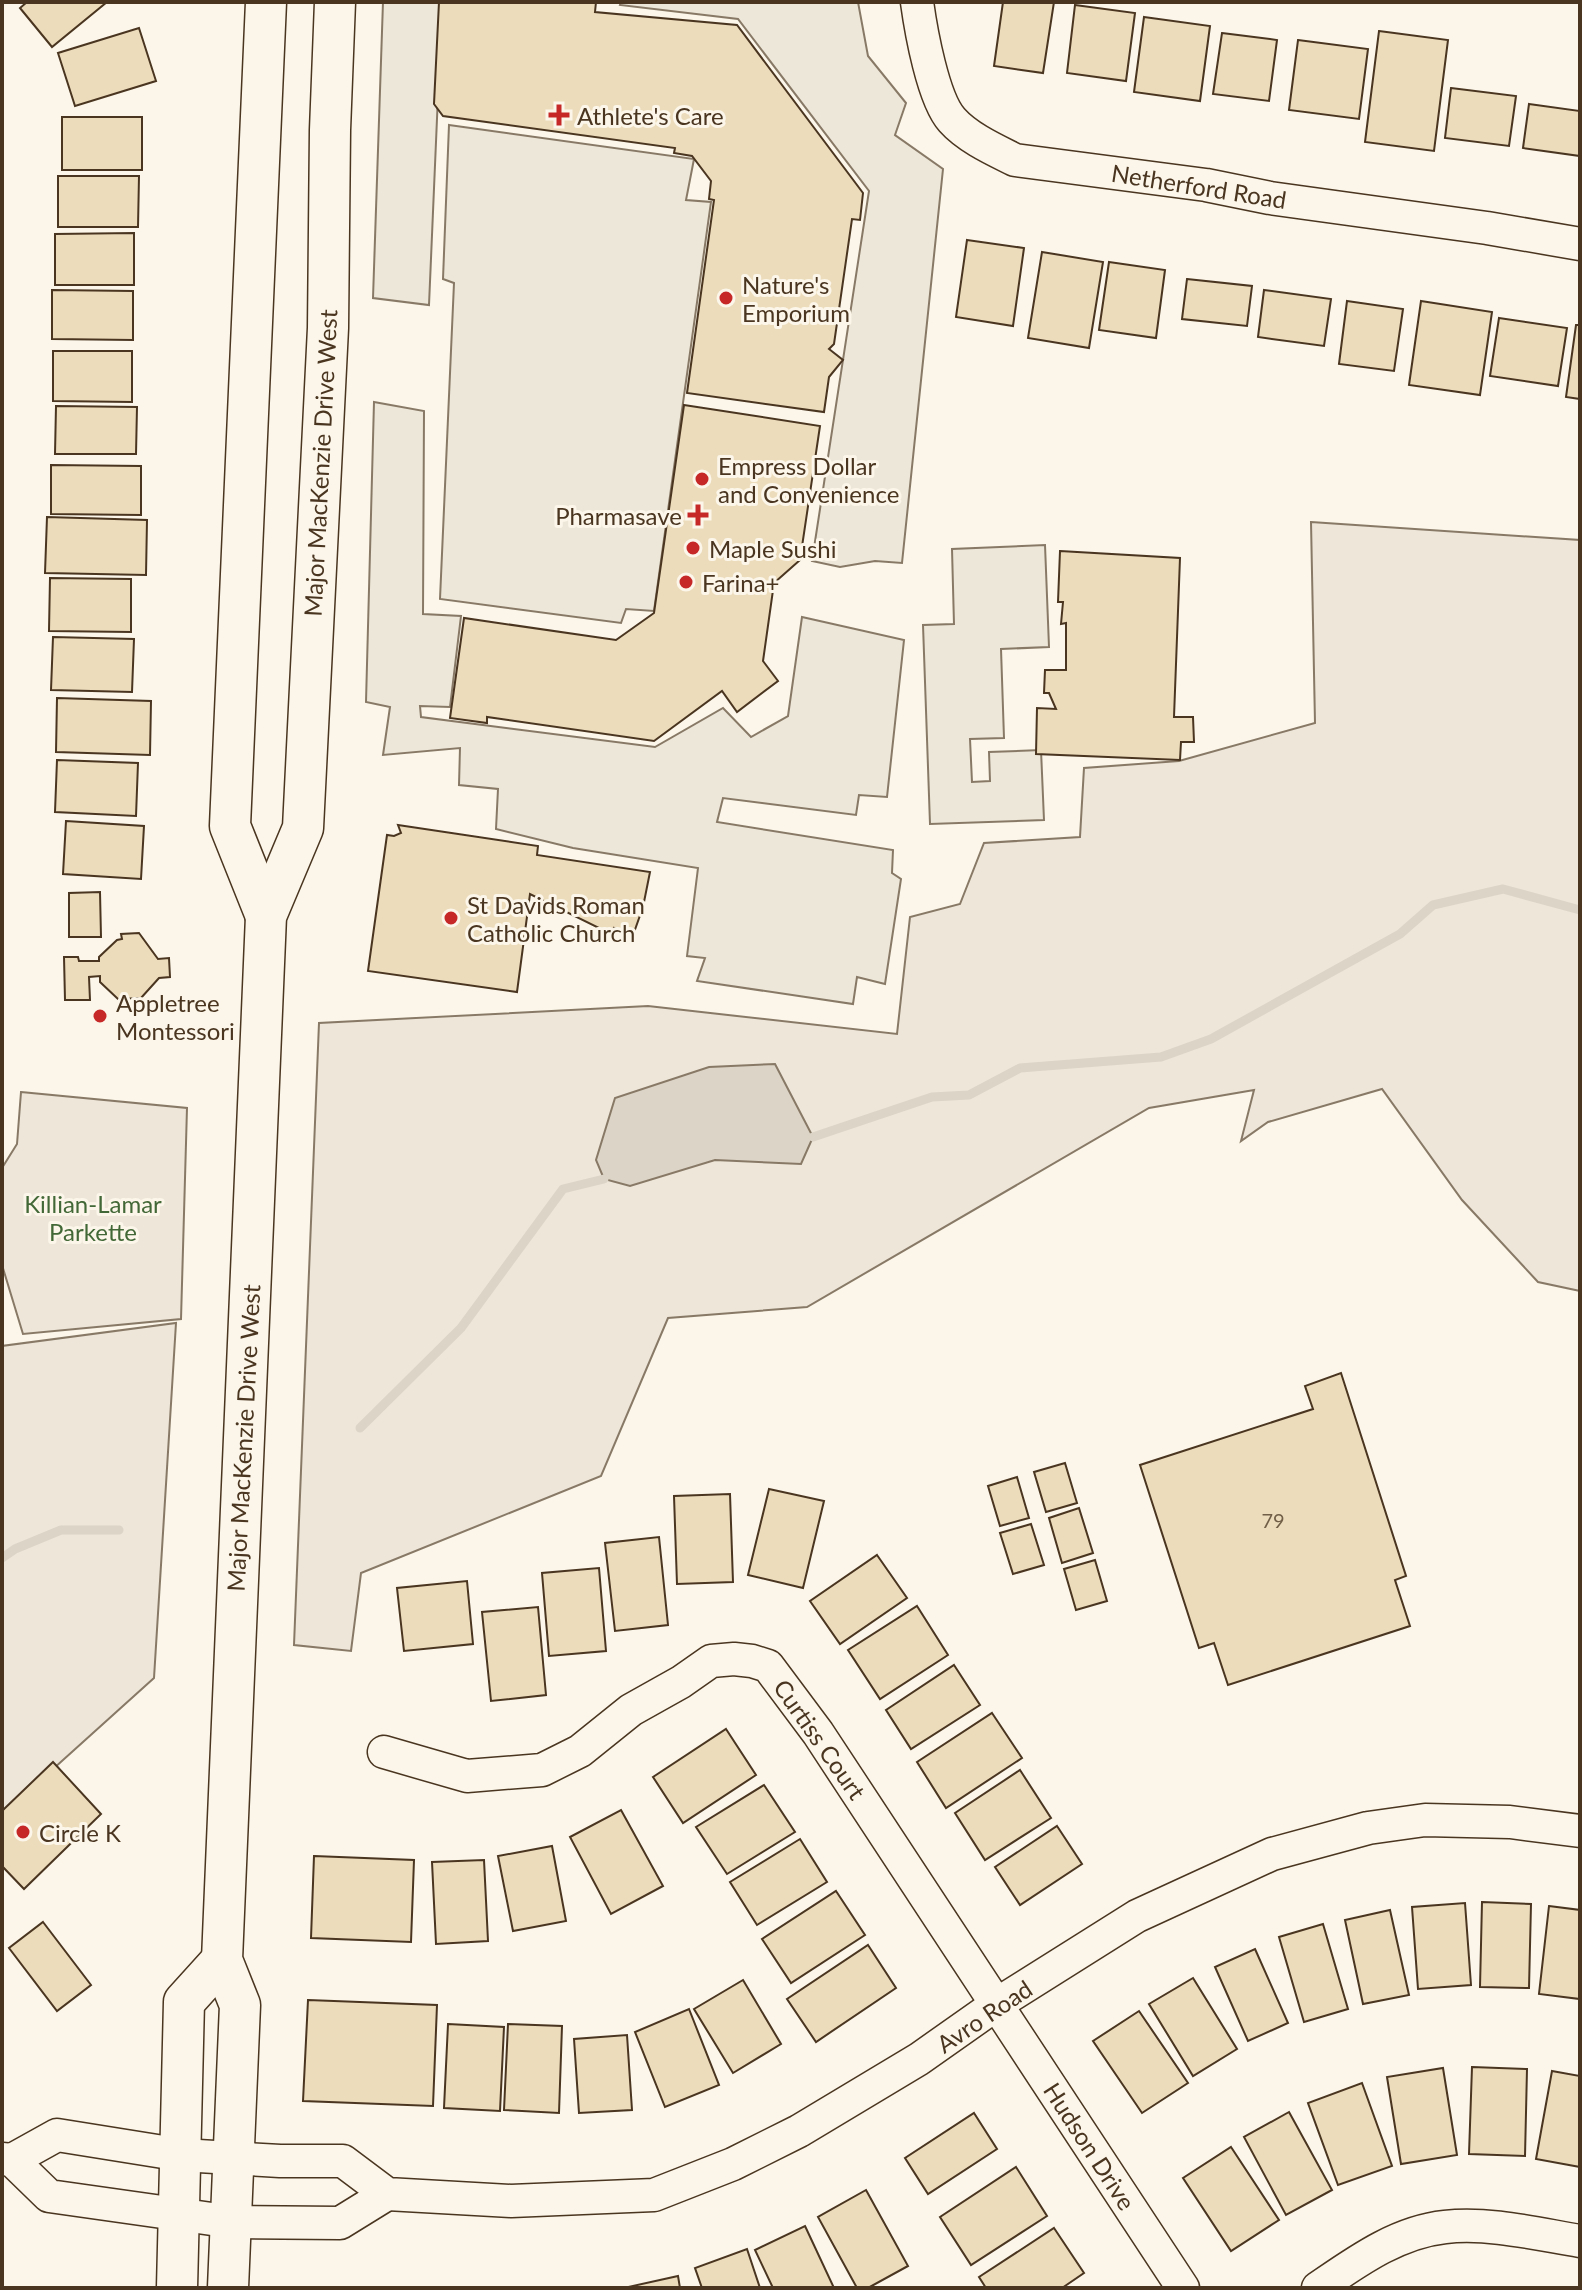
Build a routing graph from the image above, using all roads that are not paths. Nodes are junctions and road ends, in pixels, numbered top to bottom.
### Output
1 (266, 2) edge
2 (335, 2) edge
3 (917, 2) edge
4 (1580, 244) edge
5 (266, 916) junction
6 (384, 1752) dead end
7 (1580, 1831) edge
8 (222, 1960) junction
9 (997, 2004) junction
10 (182, 2155) junction
11 (7, 2159) edge
12 (234, 2159) junction
13 (387, 2194) junction
14 (180, 2214) junction
15 (233, 2222) junction
16 (1580, 2241) edge
17 (177, 2288) edge
18 (228, 2288) edge
19 (1183, 2288) edge
20 (1318, 2288) edge

1 - 5 main road, Major MacKenzie Drive West
2 - 5 main road, Major MacKenzie Drive West
3 - 4 street, Netherford Road
5 - 8 main road, Major MacKenzie Drive West
6 - 9 street, Curtiss Court
7 - 9 street, Avro Road
8 - 10 main road
8 - 12 main road, Major MacKenzie Drive West
9 - 13 street, Avro Road
9 - 19 street, Hudson Drive
10 - 11 street
10 - 12 street
10 - 14 main road
11 - 14 street
12 - 13 street
12 - 15 main road, Major MacKenzie Drive West
13 - 15 street
14 - 15 street
14 - 17 main road
15 - 18 main road, Major MacKenzie Drive West
16 - 20 street

